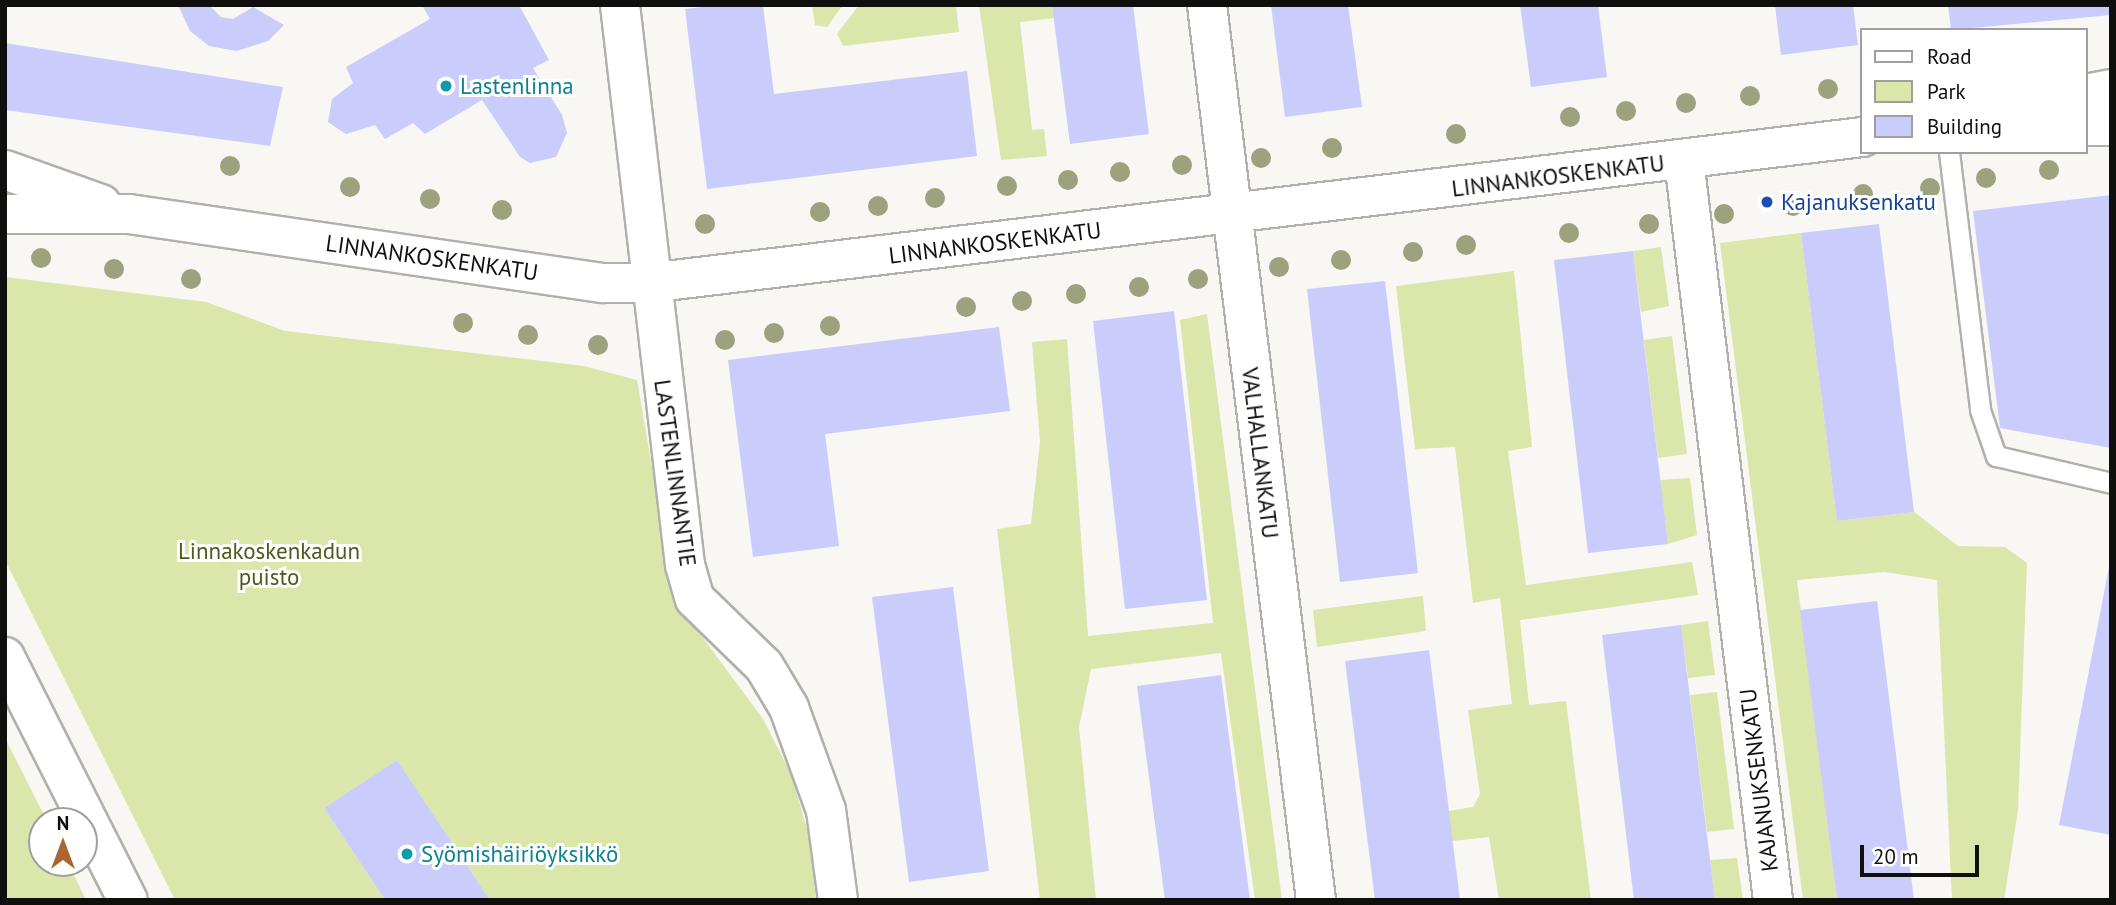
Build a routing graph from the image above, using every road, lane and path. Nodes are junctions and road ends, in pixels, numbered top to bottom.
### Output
1 (620, 5) edge
2 (1207, 5) edge
3 (2111, 89) edge
4 (2088, 94) edge
5 (2088, 126) edge
6 (2111, 126) edge
7 (1860, 137) edge
8 (1949, 154) edge
9 (1684, 160) junction
10 (5, 170) edge
11 (5, 214) edge
12 (129, 214) junction
13 (1231, 214) junction
14 (649, 284) junction
15 (2111, 483) edge
16 (5, 657) edge
17 (128, 900) edge
18 (838, 900) edge
19 (1315, 900) edge
20 (1773, 900) edge

1 - 14 street, LASTENLINNANTIE
2 - 13 street, VALHALLANKATU
3 - 4 street
5 - 6 street
7 - 9 street, LINNANKOSKENKATU
8 - 15 lane
9 - 13 street, LINNANKOSKENKATU
9 - 20 street, KAJANUKSENKATU
10 - 12 street, LINNANKOSKENKATU
11 - 12 street, LINNANKOSKENKATU
12 - 14 street, LINNANKOSKENKATU
13 - 14 street, LINNANKOSKENKATU
13 - 19 street, VALHALLANKATU
14 - 18 street, LASTENLINNANTIE
16 - 17 street

